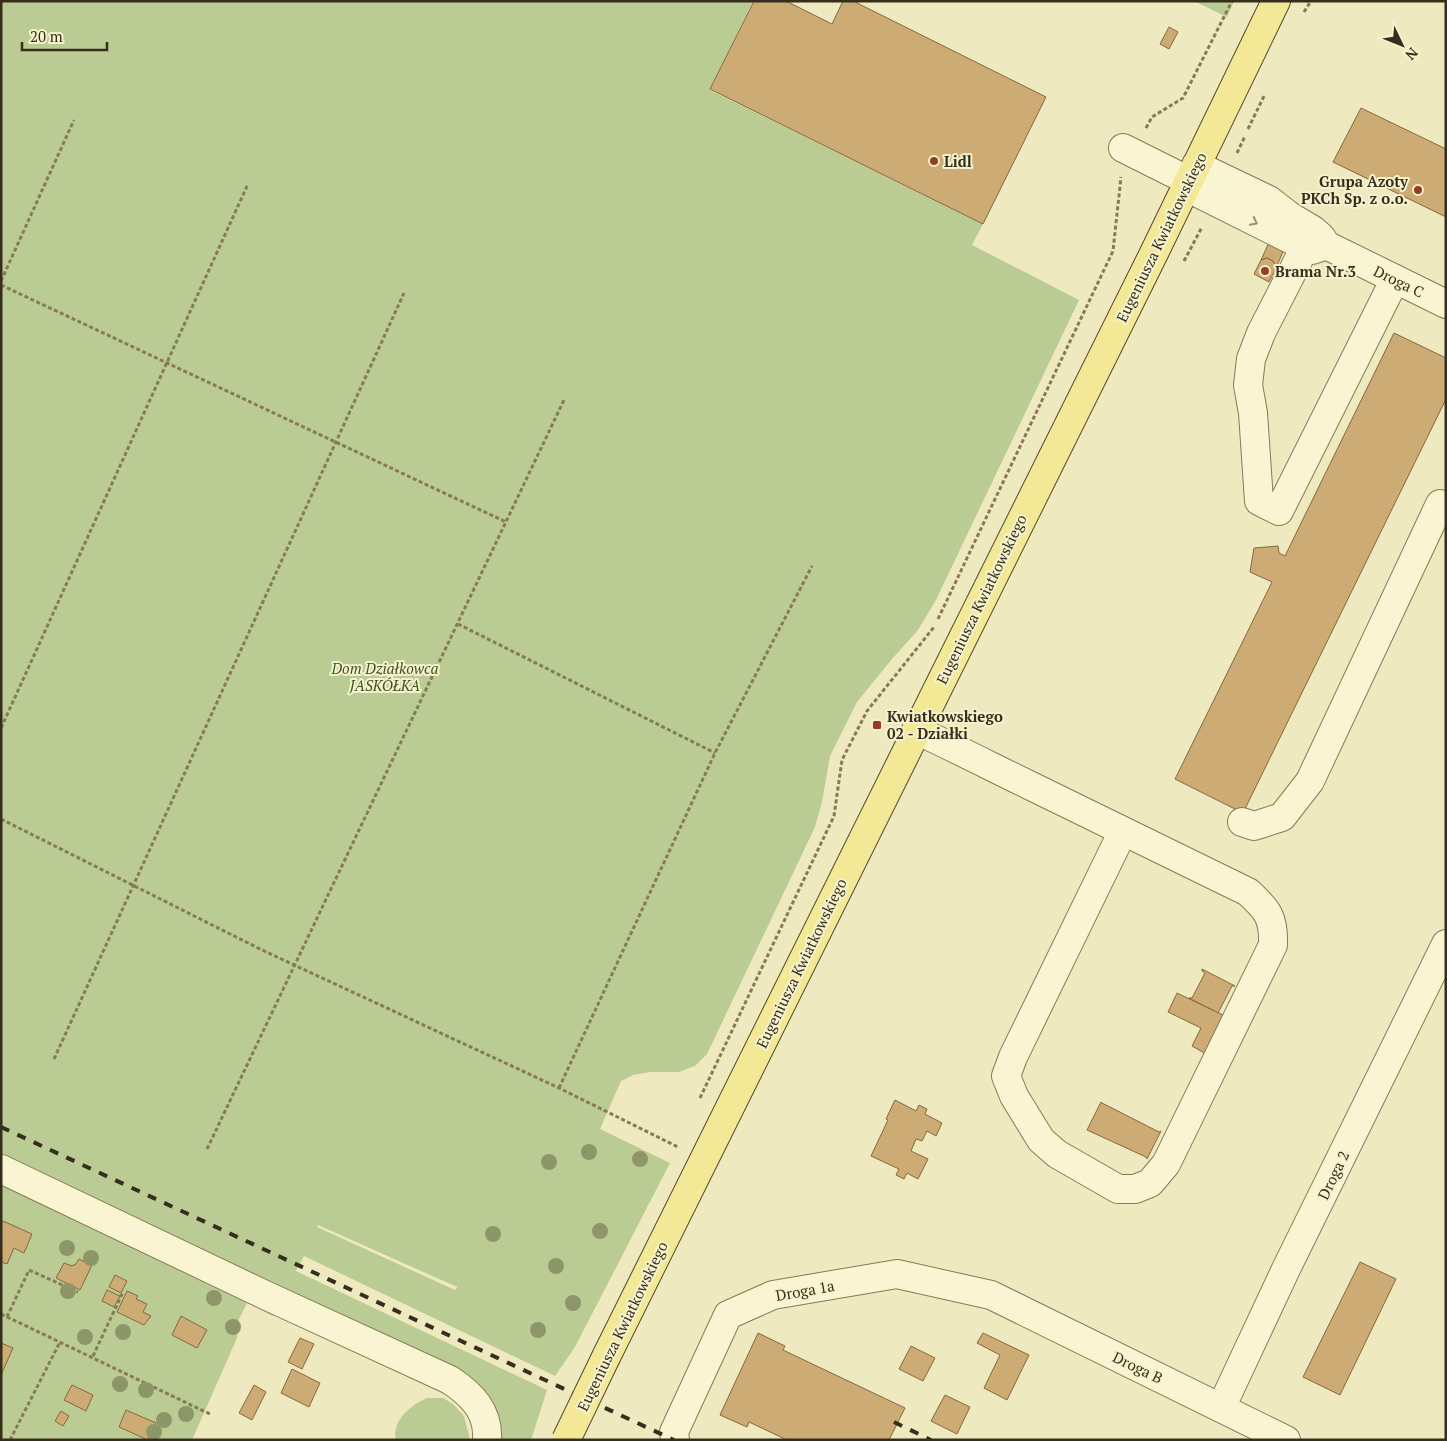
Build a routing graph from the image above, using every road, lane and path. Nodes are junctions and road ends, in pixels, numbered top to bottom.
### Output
1 (1232, 1) edge
2 (1276, 1) edge
3 (1311, 1) edge
4 (1304, 11) dead end
5 (1262, 104) dead end
6 (74, 120) dead end
7 (1128, 151) junction
8 (1236, 156) dead end
9 (1190, 178) junction
10 (248, 184) dead end
11 (1206, 220) dead end
12 (1304, 238) junction
13 (1192, 247) dead end
14 (1394, 279) junction
15 (1, 283) edge
16 (404, 293) dead end
17 (1446, 304) edge
18 (167, 362) junction
19 (564, 400) dead end
20 (336, 442) junction
21 (1446, 506) edge
22 (506, 522) junction
23 (812, 566) dead end
24 (458, 624) junction
25 (1, 728) edge
26 (916, 730) junction
27 (715, 753) junction
28 (1, 819) edge
29 (1242, 822) dead end
30 (1123, 831) junction
31 (133, 886) junction
32 (1446, 944) edge
33 (294, 965) junction
34 (54, 1059) dead end
35 (559, 1088) junction
36 (698, 1102) dead end
37 (206, 1149) dead end
38 (704, 1159) junction
39 (1, 1169) edge
40 (78, 1292) dead end
41 (123, 1292) dead end
42 (990, 1295) joint
43 (1, 1314) edge
44 (7, 1317) junction
45 (60, 1342) junction
46 (92, 1356) junction
47 (1221, 1408) junction
48 (212, 1415) dead end
49 (10, 1440) edge
50 (488, 1440) edge
51 (566, 1440) edge
52 (675, 1440) edge
53 (1286, 1440) edge

1 - 7 path
2 - 9 main road, Eugeniusza Kwiatkowskiego
3 - 4 path
5 - 8 path
6 - 15 path
7 - 9 lane, Droga C
7 - 36 path
9 - 12 lane, Droga C
9 - 26 main road, Eugeniusza Kwiatkowskiego
10 - 18 path
11 - 13 path
12 - 14 lane, Droga C
12 - 14 lane
14 - 17 lane, Droga C
15 - 18 path
16 - 20 path
18 - 20 path
18 - 25 path
19 - 22 path
20 - 22 path
20 - 31 path
21 - 29 lane
22 - 24 path
23 - 27 path
24 - 27 path
24 - 33 path
26 - 30 lane
26 - 38 main road, Eugeniusza Kwiatkowskiego
27 - 35 path
28 - 31 path
30 - 30 lane
31 - 33 path
31 - 34 path
32 - 47 lane, Droga 2
33 - 35 path
33 - 37 path
35 - 38 path
38 - 51 main road, Eugeniusza Kwiatkowskiego, bridge
39 - 50 lane
40 - 44 path
41 - 46 path
42 - 47 lane, Droga B
42 - 52 lane, Droga 1a
43 - 44 path
44 - 45 path
45 - 46 path
45 - 49 path
46 - 48 path
47 - 53 lane, Droga B

